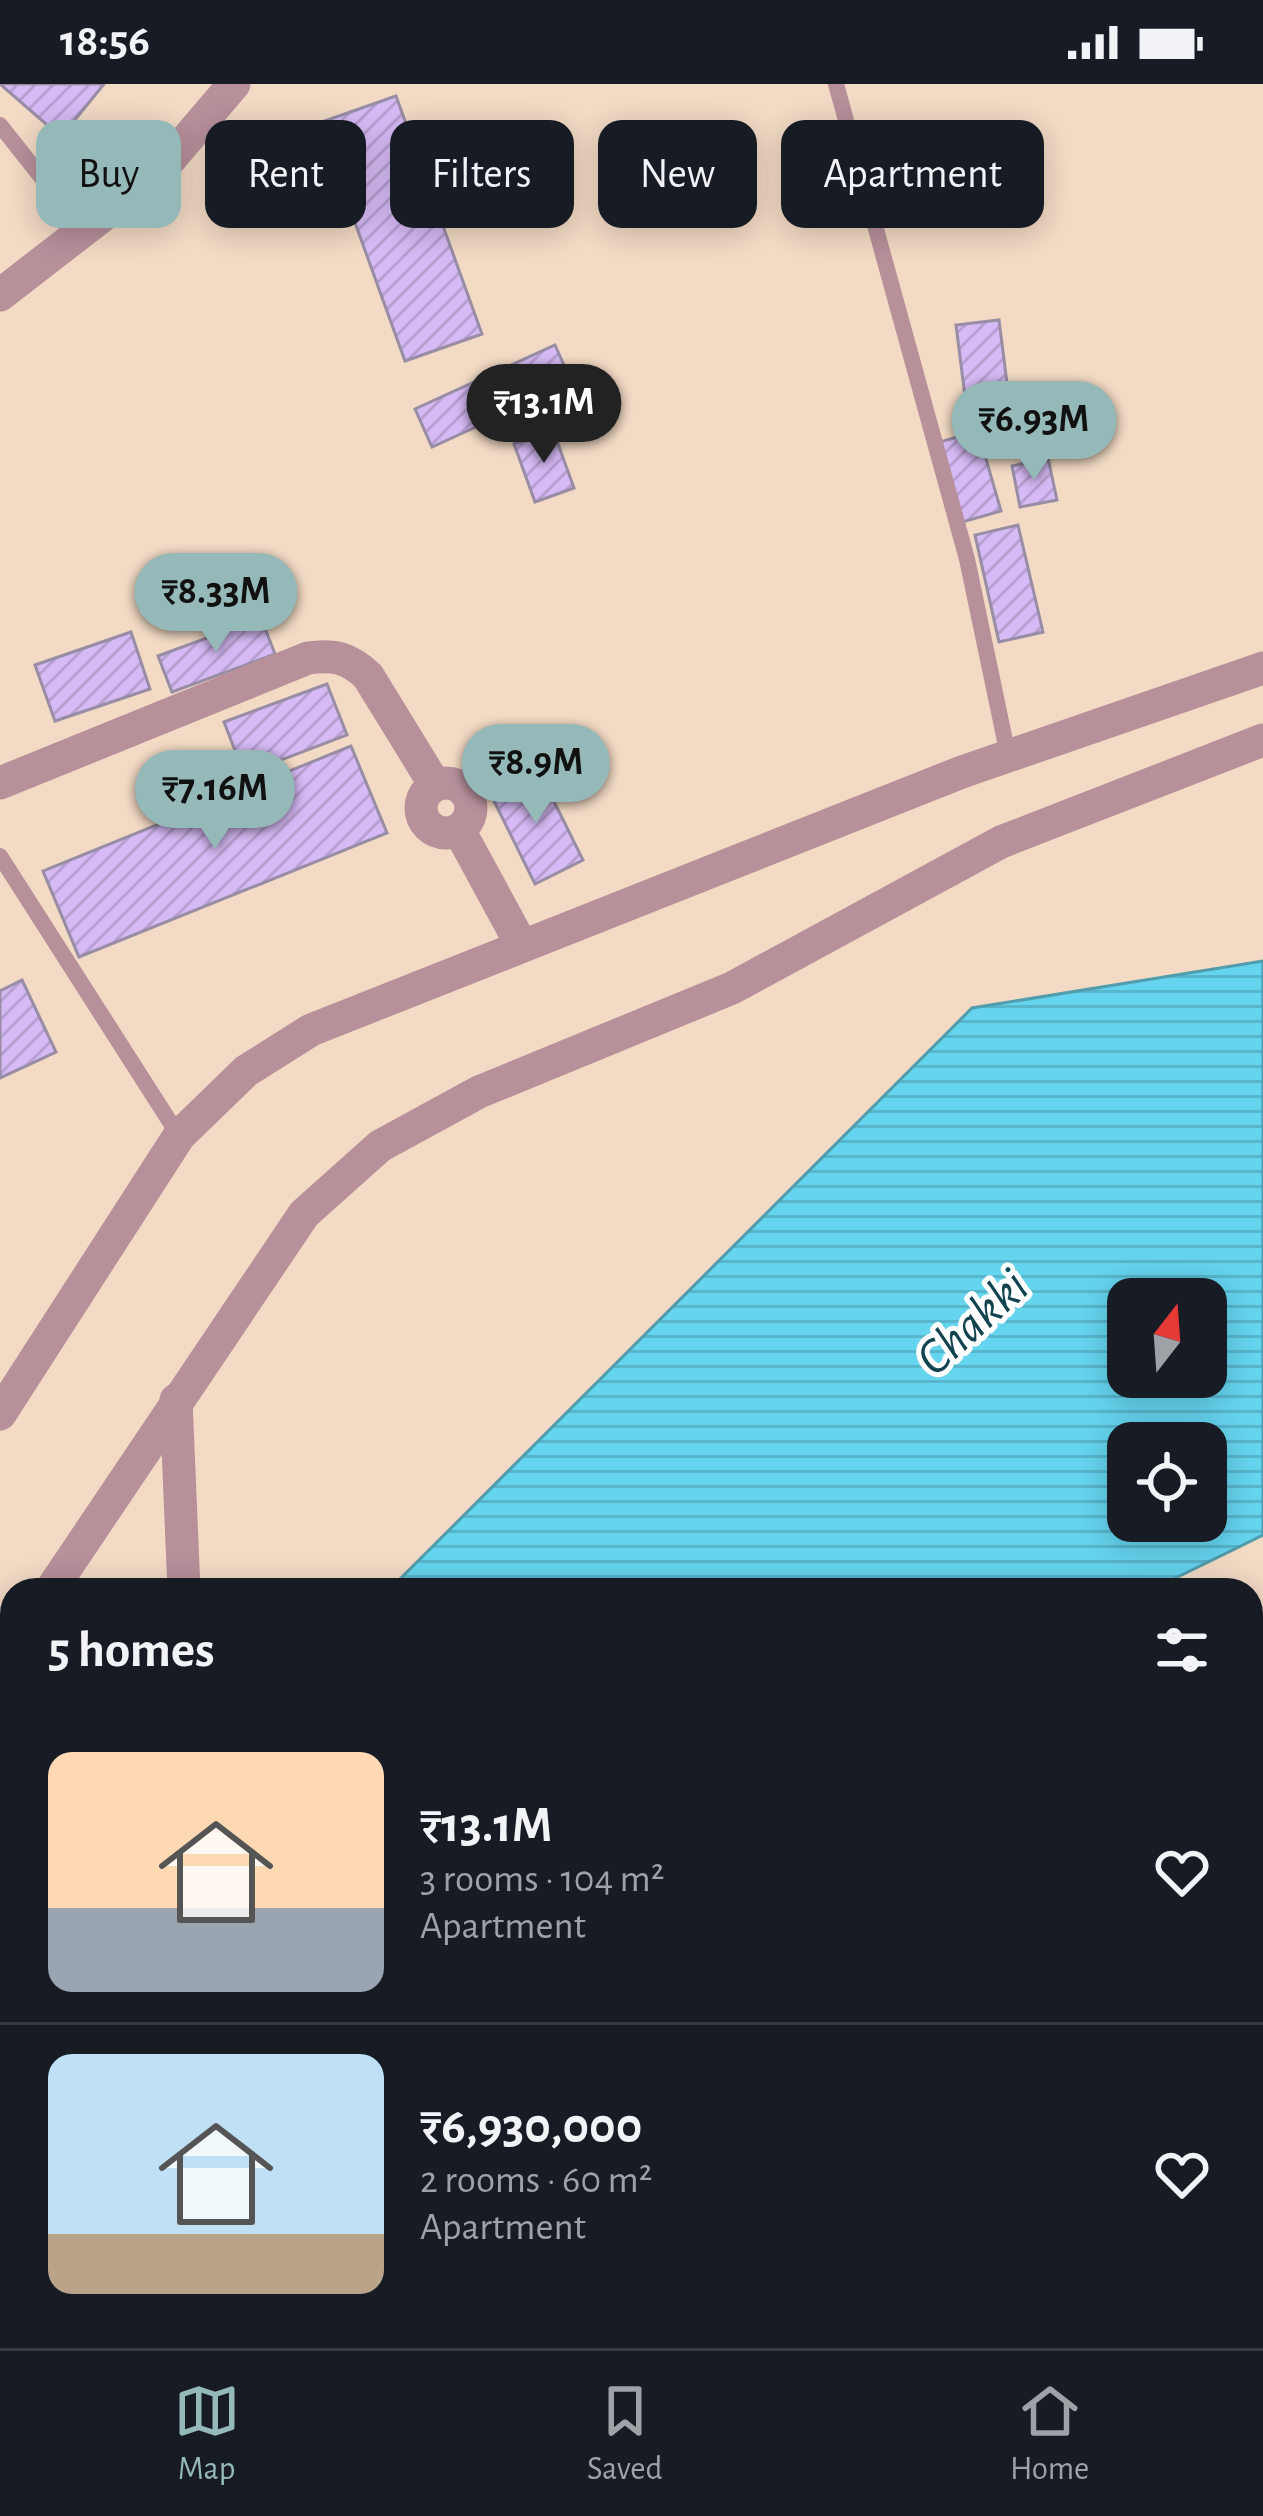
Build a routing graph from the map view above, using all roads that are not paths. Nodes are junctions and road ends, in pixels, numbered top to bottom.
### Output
1 (233, 84) edge
2 (836, 84) edge
3 (0, 125) edge
4 (84, 232) junction
5 (0, 295) edge
6 (1263, 668) edge
7 (1263, 740) edge
8 (1008, 755) junction
9 (0, 783) edge
10 (0, 856) edge
11 (522, 946) junction
12 (179, 1136) junction
13 (176, 1400) junction
14 (0, 1414) edge
15 (58, 1578) edge
16 (183, 1578) edge

1 - 4 street
2 - 8 lane
3 - 4 lane
4 - 5 street
6 - 8 street
7 - 13 street
8 - 11 street
9 - 11 street
10 - 12 lane
11 - 12 street
12 - 14 street
13 - 15 street
13 - 16 street

